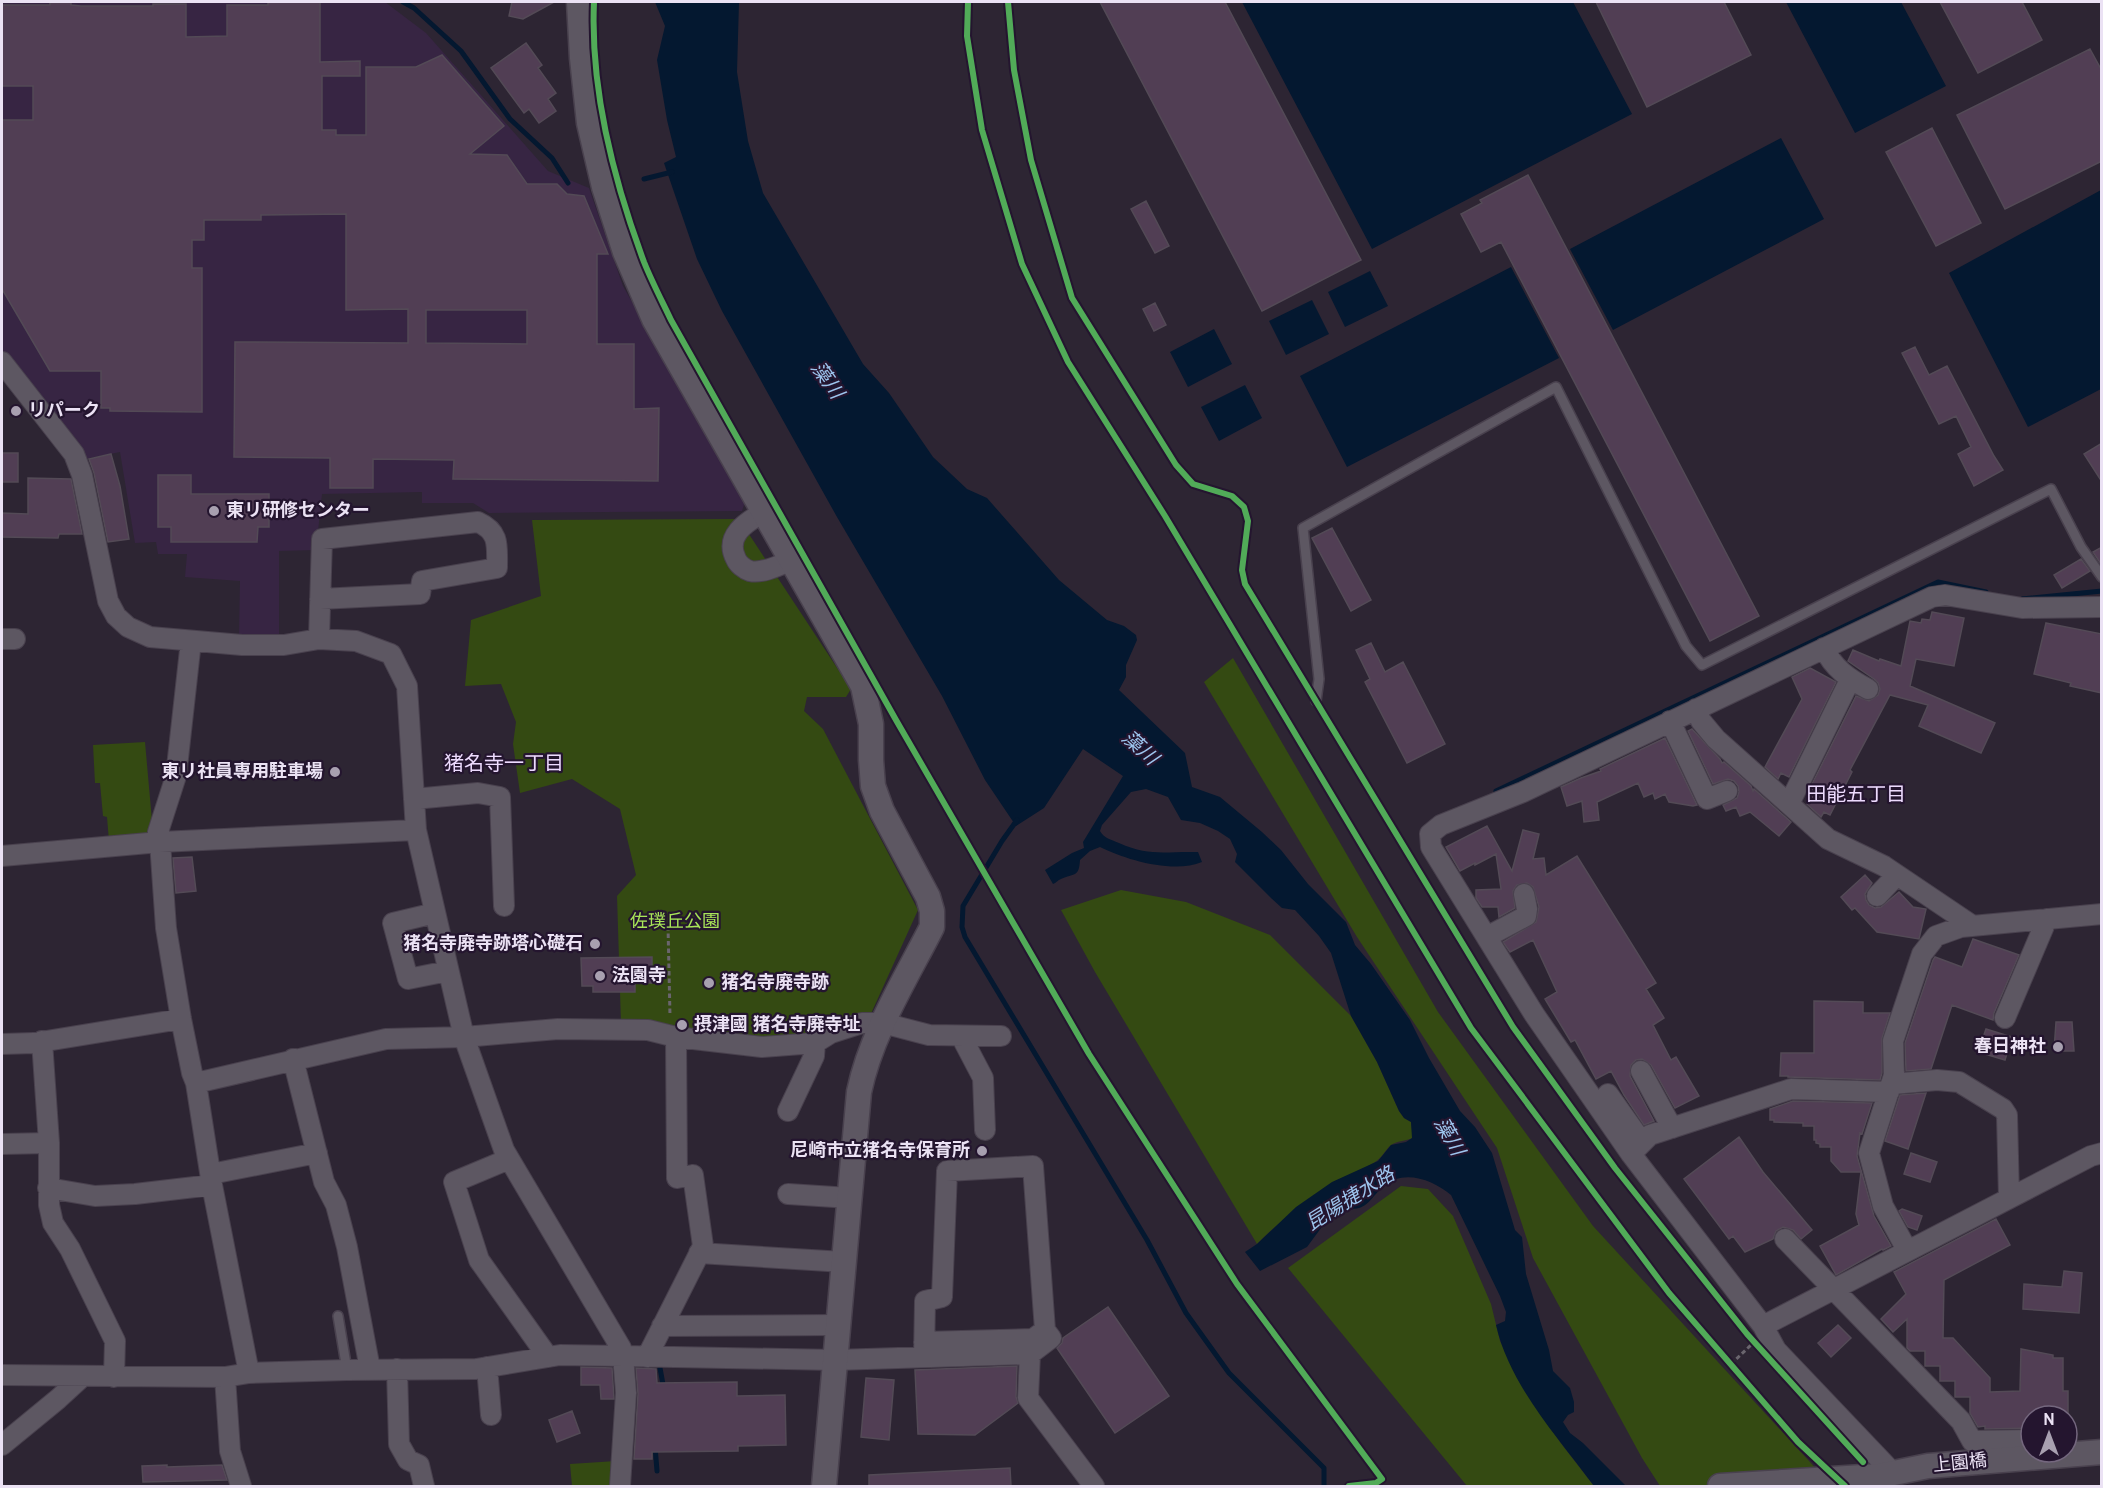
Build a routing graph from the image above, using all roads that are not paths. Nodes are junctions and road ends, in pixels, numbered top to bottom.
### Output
1 (579, 2) edge
2 (2, 362) edge
3 (764, 512) junction
4 (792, 560) junction
5 (2102, 577) edge
6 (320, 599) junction
7 (2102, 606) edge
8 (319, 639) junction
9 (191, 641) junction
10 (1824, 648) junction
11 (1316, 701) dead end
12 (1696, 709) junction
13 (1670, 722) junction
14 (1727, 791) dead end
15 (414, 799) junction
16 (1789, 804) junction
17 (416, 830) junction
18 (160, 842) junction
19 (2, 855) edge
20 (1897, 875) junction
21 (1524, 894) dead end
22 (1877, 896) dead end
23 (504, 906) dead end
24 (435, 914) junction
25 (2102, 914) edge
26 (2047, 919) junction
27 (1973, 926) junction
28 (1487, 938) junction
29 (448, 971) junction
30 (2005, 1018) dead end
31 (181, 1019) junction
32 (884, 1023) junction
33 (961, 1036) junction
34 (1001, 1036) dead end
35 (464, 1037) junction
36 (676, 1037) junction
37 (42, 1041) junction
38 (815, 1043) junction
39 (2, 1044) edge
40 (293, 1059) junction
41 (1641, 1071) dead end
42 (196, 1083) junction
43 (1890, 1088) junction
44 (1608, 1094) dead end
45 (788, 1111) dead end
46 (1672, 1128) junction
47 (986, 1130) dead end
48 (49, 1143) junction
49 (2, 1144) edge
50 (1636, 1148) junction
51 (316, 1153) junction
52 (2102, 1153) edge
53 (509, 1159) junction
54 (212, 1179) junction
55 (48, 1188) junction
56 (788, 1194) dead end
57 (850, 1198) junction
58 (2009, 1198) junction
59 (1785, 1239) dead end
60 (1907, 1250) junction
61 (699, 1253) junction
62 (844, 1262) junction
63 (1832, 1289) junction
64 (338, 1316) dead end
65 (838, 1325) junction
66 (662, 1326) junction
67 (1045, 1330) junction
68 (1759, 1334) junction
69 (924, 1350) junction
70 (1030, 1354) junction
71 (623, 1356) junction
72 (548, 1357) junction
73 (647, 1357) junction
74 (835, 1360) junction
75 (487, 1367) junction
76 (370, 1369) junction
77 (397, 1369) junction
78 (347, 1370) junction
79 (249, 1373) junction
80 (2, 1375) edge
81 (82, 1377) junction
82 (114, 1377) junction
83 (225, 1377) junction
84 (491, 1415) dead end
85 (2019, 1440) edge
86 (2, 1445) edge
87 (2102, 1452) edge
88 (1886, 1475) junction
89 (241, 1486) edge
90 (424, 1486) edge
91 (620, 1486) edge
92 (824, 1486) edge
93 (1094, 1486) edge
94 (1720, 1486) edge

1 - 3 street
2 - 9 street
3 - 4 street
3 - 4 street
4 - 32 street
5 - 11 lane
6 - 6 street
6 - 8 street
7 - 10 street
8 - 9 street
8 - 15 street
9 - 18 street
10 - 12 street
10 - 16 street
12 - 13 street
12 - 16 street
13 - 14 street
13 - 28 street
15 - 17 street
15 - 23 street
16 - 20 street
17 - 18 street
17 - 24 street
18 - 19 street
18 - 31 street
20 - 22 street
20 - 27 street
21 - 28 street
24 - 29 street
24 - 29 street
25 - 26 street
26 - 27 street
26 - 30 street
27 - 43 street
28 - 50 street
29 - 35 street
31 - 37 street
31 - 42 street
32 - 33 street
32 - 38 street
32 - 57 street
33 - 34 street
33 - 47 street
35 - 36 street
35 - 40 street
35 - 53 street
36 - 38 street
36 - 61 street
37 - 39 street
37 - 48 street
38 - 45 street
40 - 42 street
40 - 51 street
41 - 46 street
42 - 54 street
43 - 46 street
43 - 58 street
43 - 60 street
44 - 50 street
46 - 50 street
48 - 49 street
48 - 55 street
50 - 68 street
51 - 54 street
51 - 76 street
52 - 58 street
53 - 71 street
53 - 72 street
54 - 55 street
54 - 79 street
55 - 82 street
56 - 57 street
57 - 62 street
58 - 60 street
59 - 63 street
60 - 63 street
61 - 62 street
61 - 66 street
62 - 65 street
63 - 68 street
63 - 85 street
64 - 78 lane
65 - 66 street
65 - 74 street
66 - 73 street
67 - 69 street
67 - 69 street
67 - 70 street
68 - 88 street
69 - 70 street
69 - 74 street
70 - 93 street
71 - 72 street
71 - 73 street
71 - 91 street
72 - 75 street
73 - 74 street
74 - 92 street
75 - 77 street
75 - 84 street
76 - 77 street
76 - 78 street
77 - 90 street
78 - 79 street
79 - 83 street
80 - 81 street
81 - 82 street
81 - 86 street
82 - 83 street
83 - 89 street
87 - 88 street, 上園橋
88 - 94 street, 上園橋

